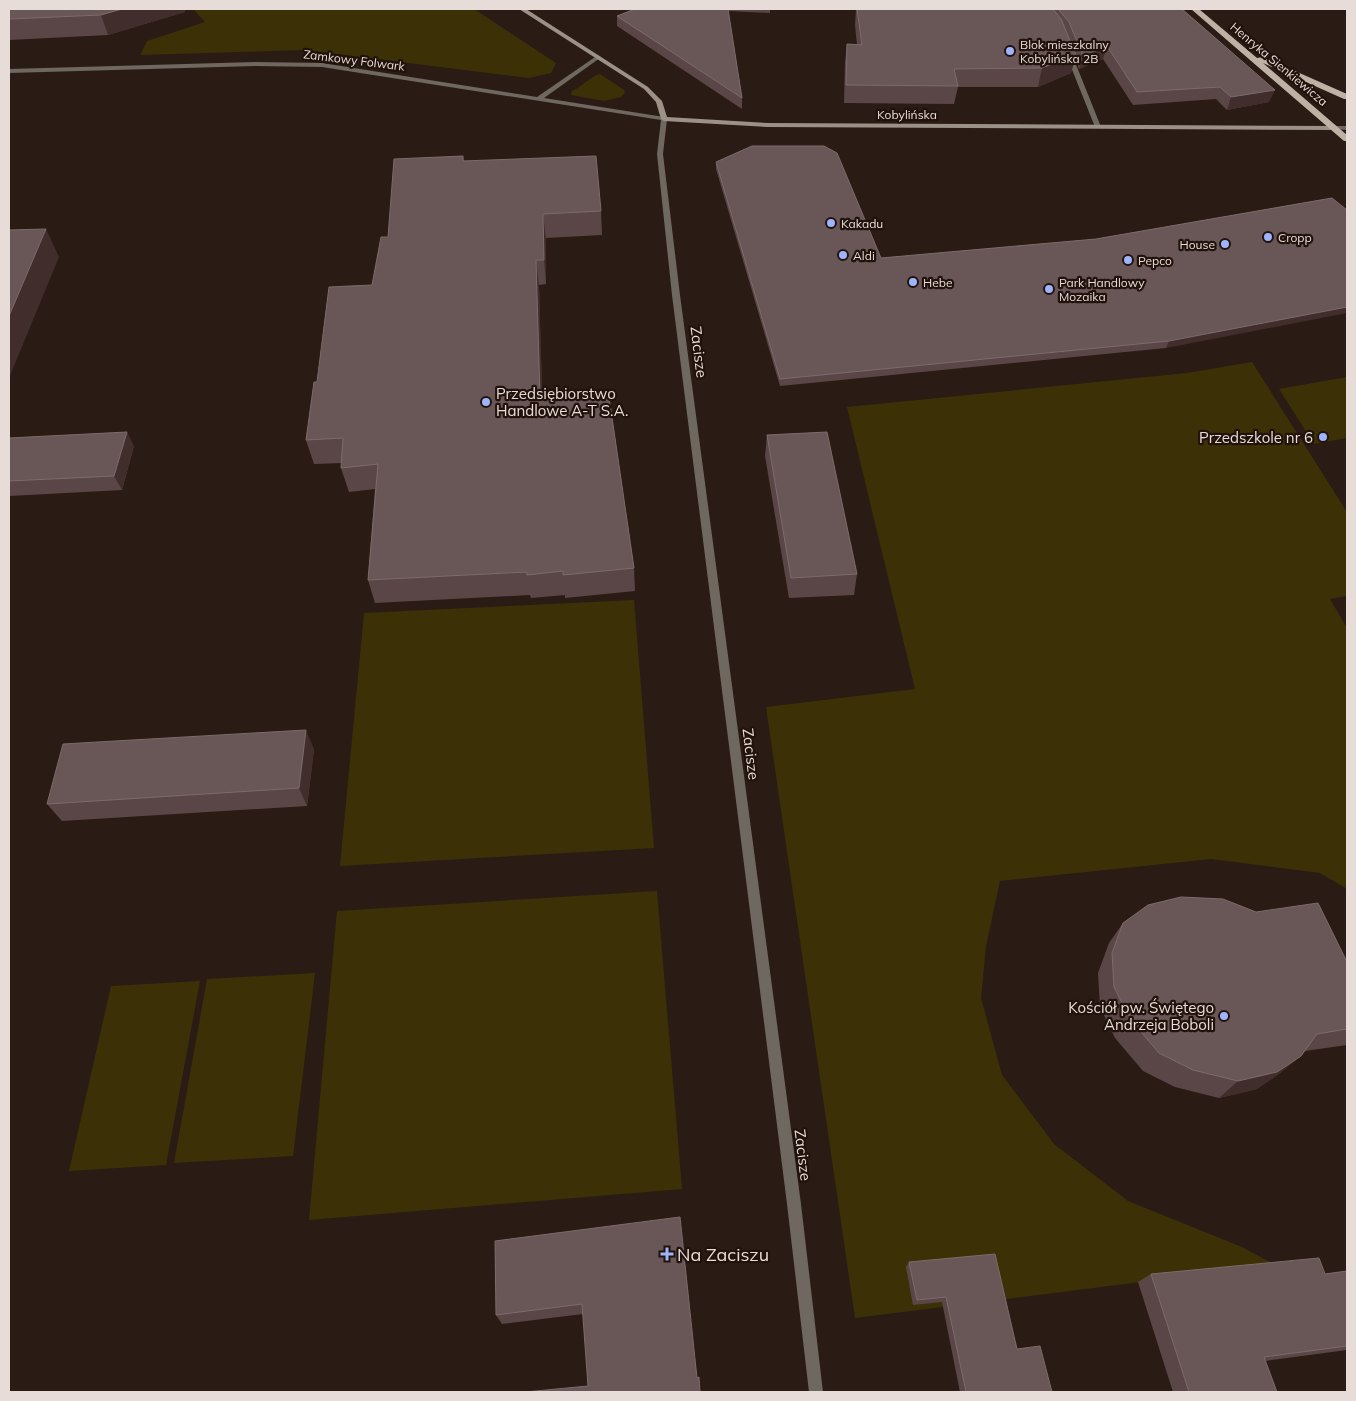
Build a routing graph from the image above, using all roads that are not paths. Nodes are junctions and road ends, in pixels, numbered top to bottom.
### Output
1 (522, 9) edge
2 (1194, 9) edge
3 (1064, 42) edge
4 (1247, 53) junction
5 (598, 57) junction
6 (9, 71) edge
7 (1347, 97) edge
8 (538, 100) junction
9 (664, 119) junction
10 (1098, 127) junction
11 (1335, 128) junction
12 (1347, 128) edge
13 (1347, 139) edge
14 (816, 1392) edge

1 - 5 street
2 - 4 main road, Henryka Sienkiewicza
3 - 10 street
4 - 7 main road
4 - 11 main road, Henryka Sienkiewicza
5 - 8 street
5 - 9 street
6 - 8 street, Zamkowy Folwark
8 - 9 street, Zamkowy Folwark
9 - 10 street, Kobylińska
9 - 14 street, Zacisze
10 - 11 street, Kobylińska
11 - 12 street
11 - 13 main road, Henryka Sienkiewicza

